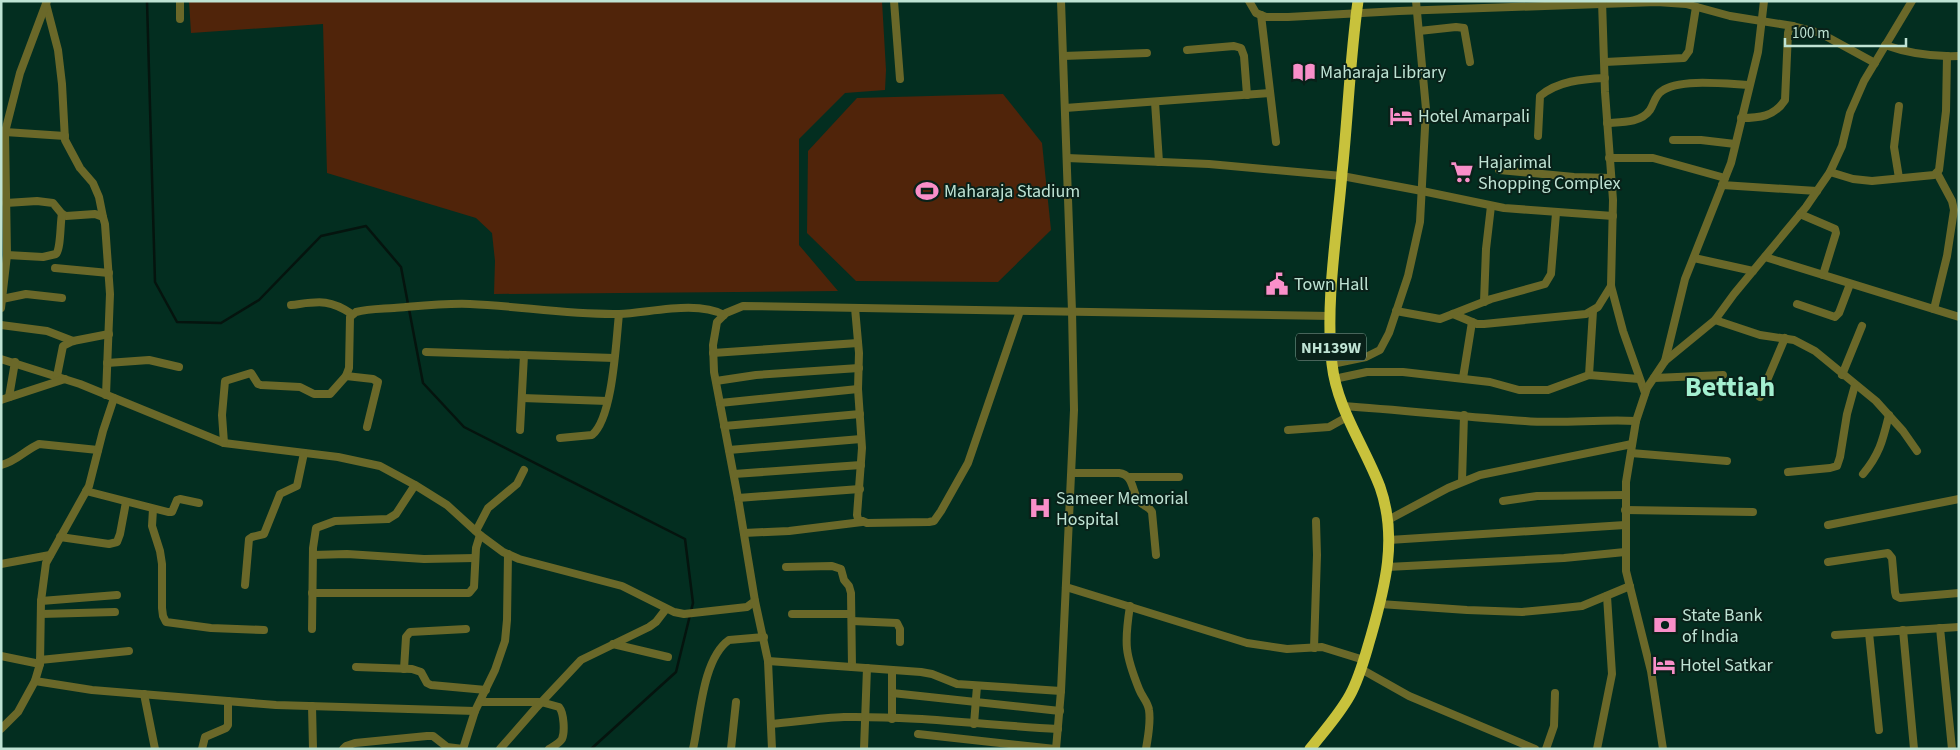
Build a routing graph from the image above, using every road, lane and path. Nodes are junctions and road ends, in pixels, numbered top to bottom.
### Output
1 (180, 1) edge
2 (894, 1) edge
3 (1061, 1) edge
4 (1249, 1) edge
5 (1416, 1) edge
6 (1764, 1) edge
7 (1911, 1) edge
8 (46, 3) edge
9 (1602, 3) edge
10 (1357, 7) edge
11 (1696, 7) junction
12 (1417, 10) junction
13 (1261, 15) junction
14 (180, 19) dead end
15 (1762, 20) junction
16 (1793, 26) junction
17 (1419, 31) junction
18 (1886, 46) junction
19 (1187, 50) dead end
20 (1147, 53) dead end
21 (1064, 56) junction
22 (1947, 56) junction
23 (1959, 56) edge
24 (1470, 62) dead end
25 (1605, 62) junction
26 (1875, 63) junction
27 (1605, 78) junction
28 (900, 79) dead end
29 (1749, 84) junction
30 (1270, 94) junction
31 (1247, 95) junction
32 (1154, 102) junction
33 (1899, 106) dead end
34 (1065, 108) junction
35 (1742, 118) junction
36 (5, 120) edge
37 (1607, 123) junction
38 (5, 132) junction
39 (64, 136) junction
40 (1538, 136) dead end
41 (1673, 140) dead end
42 (1276, 142) dead end
43 (1735, 144) junction
44 (1066, 158) junction
45 (1610, 158) junction
46 (1158, 162) junction
47 (1499, 170) dead end
48 (1830, 172) junction
49 (1937, 173) junction
50 (1342, 176) junction
51 (1611, 178) junction
52 (1899, 178) junction
53 (1723, 182) junction
54 (1422, 191) junction
55 (1817, 191) junction
56 (6, 203) junction
57 (1491, 206) junction
58 (1556, 212) junction
59 (62, 214) junction
60 (1800, 214) junction
61 (1613, 216) junction
62 (103, 217) junction
63 (7, 255) junction
64 (1765, 257) junction
65 (1694, 258) junction
66 (55, 268) dead end
67 (1753, 271) junction
68 (109, 273) junction
69 (1823, 275) junction
70 (1850, 284) junction
71 (1611, 286) junction
72 (62, 298) dead end
73 (2, 299) edge
74 (1484, 302) junction
75 (1797, 304) dead end
76 (291, 305) dead end
77 (1, 308) edge
78 (855, 308) junction
79 (1934, 309) junction
80 (1020, 311) junction
81 (1072, 311) junction
82 (1396, 311) junction
83 (1593, 311) junction
84 (352, 314) junction
85 (619, 314) junction
86 (1453, 314) junction
87 (724, 315) junction
88 (1331, 316) junction
89 (1959, 317) edge
90 (1715, 320) junction
91 (1472, 322) junction
92 (1, 325) edge
93 (1862, 326) dead end
94 (109, 334) junction
95 (1785, 338) junction
96 (73, 341) junction
97 (858, 343) junction
98 (426, 352) dead end
99 (713, 353) junction
100 (524, 355) junction
101 (614, 358) junction
102 (1, 359) edge
103 (1665, 361) junction
104 (15, 362) junction
105 (107, 363) junction
106 (1332, 364) junction
107 (179, 367) dead end
108 (859, 368) junction
109 (1723, 375) dead end
110 (1842, 375) junction
111 (57, 376) junction
112 (346, 376) junction
113 (1589, 376) junction
114 (1463, 378) junction
115 (1654, 378) junction
116 (65, 379) junction
117 (1334, 379) junction
118 (1640, 379) junction
119 (716, 380) junction
120 (1855, 385) junction
121 (858, 389) junction
122 (1646, 393) junction
123 (106, 395) junction
124 (1760, 397) dead end
125 (114, 398) junction
126 (522, 398) junction
127 (5, 399) edge
128 (607, 402) junction
129 (720, 403) junction
130 (1342, 406) junction
131 (860, 414) junction
132 (1464, 415) junction
133 (1889, 415) junction
134 (1347, 417) junction
135 (1636, 421) junction
136 (724, 426) junction
137 (367, 427) dead end
138 (520, 430) dead end
139 (1288, 430) dead end
140 (560, 438) dead end
141 (861, 438) junction
142 (224, 443) junction
143 (1632, 444) junction
144 (98, 450) junction
145 (729, 450) junction
146 (1916, 451) dead end
147 (304, 453) junction
148 (1630, 453) junction
149 (1727, 461) dead end
150 (1, 465) edge
151 (861, 465) junction
152 (524, 470) dead end
153 (1788, 472) dead end
154 (1072, 473) junction
155 (734, 474) junction
156 (1863, 474) dead end
157 (1128, 477) junction
158 (1179, 477) dead end
159 (1462, 481) junction
160 (416, 485) junction
161 (860, 490) junction
162 (86, 491) junction
163 (1626, 496) junction
164 (738, 498) junction
165 (1959, 499) edge
166 (1503, 500) dead end
167 (126, 502) junction
168 (200, 502) dead end
169 (153, 508) junction
170 (1625, 510) junction
171 (1753, 512) dead end
172 (1316, 520) dead end
173 (1388, 520) junction
174 (862, 522) junction
175 (1625, 525) junction
176 (1828, 525) dead end
177 (478, 533) junction
178 (744, 533) junction
179 (60, 537) junction
180 (1389, 540) junction
181 (1625, 552) junction
182 (508, 554) junction
183 (50, 555) junction
184 (313, 555) junction
185 (1156, 555) dead end
186 (475, 558) junction
187 (1828, 562) dead end
188 (1, 564) edge
189 (786, 567) dead end
190 (1387, 568) junction
191 (245, 585) dead end
192 (1630, 586) junction
193 (1066, 587) junction
194 (1959, 592) edge
195 (312, 593) junction
196 (117, 595) dead end
197 (1607, 596) junction
198 (41, 601) junction
199 (756, 601) junction
200 (1380, 604) junction
201 (1130, 606) junction
202 (666, 609) junction
203 (115, 612) dead end
204 (41, 614) junction
205 (792, 614) dead end
206 (851, 617) junction
207 (1959, 627) edge
208 (1940, 628) junction
209 (312, 629) dead end
210 (466, 629) dead end
211 (264, 630) dead end
212 (1903, 630) junction
213 (1869, 632) junction
214 (1835, 635) dead end
215 (764, 637) junction
216 (900, 642) dead end
217 (614, 644) junction
218 (1314, 648) junction
219 (129, 651) dead end
220 (1, 656) edge
221 (668, 657) dead end
222 (768, 661) junction
223 (40, 662) junction
224 (1363, 664) junction
225 (356, 667) dead end
226 (852, 667) junction
227 (867, 668) junction
228 (404, 669) junction
229 (892, 670) junction
230 (35, 681) junction
231 (977, 686) junction
232 (486, 690) junction
233 (1061, 692) junction
234 (892, 693) junction
235 (1555, 693) dead end
236 (144, 694) junction
237 (228, 701) junction
238 (480, 702) junction
239 (541, 702) junction
240 (736, 702) dead end
241 (976, 703) junction
242 (312, 706) junction
243 (475, 711) junction
244 (1060, 711) junction
245 (867, 718) junction
246 (892, 719) junction
247 (771, 724) junction
248 (974, 724) junction
249 (1058, 729) junction
250 (1, 730) edge
251 (1880, 730) dead end
252 (918, 734) dead end
253 (154, 749) edge
254 (202, 749) edge
255 (313, 749) edge
256 (343, 749) edge
257 (463, 749) edge
258 (500, 749) edge
259 (549, 749) edge
260 (693, 749) edge
261 (731, 749) edge
262 (772, 749) edge
263 (864, 749) edge
264 (1055, 749) edge
265 (1146, 749) edge
266 (1310, 749) edge
267 (1535, 749) edge
268 (1546, 749) edge
269 (1597, 749) edge
270 (1663, 749) edge
271 (1914, 749) edge
272 (1952, 749) edge

1 - 14 street
2 - 28 street
3 - 21 street
4 - 13 street
5 - 12 street
6 - 15 street
7 - 18 street
8 - 36 street
8 - 39 street
9 - 11 street
9 - 12 street
9 - 25 street
10 - 12 street
10 - 13 street
10 - 50 highway, NH139W
11 - 15 street
11 - 25 street
12 - 17 street
13 - 30 street
15 - 16 street
15 - 29 street
16 - 26 street
16 - 35 street
17 - 24 street
17 - 54 street
18 - 22 street
18 - 26 street
19 - 31 street
20 - 21 street
21 - 34 street
22 - 23 street
22 - 49 street
25 - 27 street
26 - 48 street
27 - 37 street
27 - 40 street
29 - 35 street
29 - 37 street
30 - 31 street
30 - 42 street
31 - 32 street
32 - 34 street
32 - 46 street
33 - 52 street
34 - 44 street
35 - 43 street
36 - 38 street
37 - 45 street
38 - 39 street
38 - 56 street
39 - 62 street
41 - 43 street
43 - 53 street
44 - 46 street
44 - 81 street
45 - 51 street
45 - 53 street
46 - 50 street
47 - 51 street
48 - 52 street
48 - 55 street
49 - 52 street
49 - 79 street
50 - 54 street
50 - 88 highway, NH139W
51 - 61 street
53 - 55 street
53 - 65 street
54 - 57 street
54 - 82 street
55 - 60 street
56 - 59 street
56 - 63 street
57 - 58 street
57 - 74 street
58 - 61 street
58 - 74 street
59 - 62 street
59 - 63 street
60 - 64 street
60 - 69 street
61 - 71 street
62 - 68 street
63 - 73 street
64 - 67 street
64 - 69 street
65 - 67 street
65 - 103 street
66 - 68 street
67 - 90 street
68 - 94 street
69 - 70 street
70 - 75 street
70 - 79 street
71 - 83 street
71 - 118 street
72 - 73 street
73 - 77 street
74 - 86 street
76 - 84 street
78 - 80 street
78 - 87 street
78 - 97 street
79 - 89 street
80 - 81 street
80 - 174 street
81 - 88 street
81 - 154 street
82 - 86 street
82 - 106 street
83 - 91 street
83 - 113 street
84 - 85 street
84 - 112 street
85 - 87 street
85 - 101 street
86 - 91 street
87 - 99 street
88 - 106 highway, NH139W
90 - 95 street
90 - 103 street
91 - 114 street
92 - 96 street
93 - 110 street
94 - 96 street
94 - 105 street
95 - 110 street
95 - 124 street
96 - 111 street
97 - 99 street
97 - 108 street
98 - 100 street
99 - 119 street
100 - 101 street
100 - 126 street
101 - 128 street
102 - 104 street
103 - 115 street
104 - 111 street
104 - 127 street
105 - 107 street
105 - 123 street
106 - 117 highway, NH139W
108 - 119 street
108 - 121 street
109 - 115 street
110 - 120 street
111 - 116 street
112 - 137 street
112 - 142 street
113 - 114 street
113 - 118 street
114 - 117 street
115 - 122 street
116 - 123 street
116 - 127 street
117 - 130 highway, NH139W
118 - 122 street
119 - 129 street
120 - 133 street
120 - 153 street
121 - 129 street
121 - 131 street
122 - 135 street
123 - 125 street
125 - 142 street
125 - 144 street
126 - 128 street
126 - 138 street
128 - 140 street
129 - 136 street
130 - 132 street
130 - 134 highway, NH139W
131 - 136 street
131 - 141 street
132 - 135 street
132 - 159 street
133 - 146 street
133 - 156 street
134 - 139 street
134 - 173 highway, NH139W
135 - 143 street
136 - 145 street
141 - 145 street
141 - 151 street
142 - 147 street
143 - 148 street
143 - 159 street
144 - 150 street
144 - 162 street
145 - 155 street
147 - 160 street
147 - 191 street
148 - 149 street
148 - 163 street
151 - 155 street
151 - 161 street
152 - 177 street
154 - 157 street
154 - 193 street
155 - 164 street
157 - 158 street
157 - 185 street
159 - 173 street
160 - 177 street
160 - 184 street
161 - 164 street
161 - 174 street
162 - 167 street
162 - 179 street
163 - 166 street
163 - 170 street
164 - 178 street
165 - 176 street
167 - 169 street
167 - 179 street
168 - 169 street
169 - 211 street
170 - 171 street
170 - 175 street
172 - 218 street
173 - 180 highway, NH139W
174 - 178 street
175 - 180 street
175 - 181 street
177 - 182 street
177 - 186 street
178 - 199 street
179 - 183 street
180 - 190 highway, NH139W
181 - 190 street
181 - 192 street
182 - 202 street
182 - 232 street
183 - 188 street
183 - 198 street
184 - 186 street
184 - 195 street
186 - 195 street
187 - 194 street
189 - 206 street
190 - 200 highway, NH139W
192 - 197 street
192 - 270 street
193 - 201 street
193 - 233 street
195 - 209 street
196 - 198 street
197 - 200 street
197 - 269 street
198 - 204 street
199 - 202 street
199 - 215 street
200 - 224 highway, NH139W
201 - 218 street
201 - 265 street
202 - 217 street
203 - 204 street
204 - 223 street
205 - 206 street
206 - 216 street
206 - 226 street
207 - 208 street
208 - 212 street
208 - 272 street
210 - 228 street
212 - 213 street
212 - 271 street
213 - 214 street
213 - 251 street
215 - 222 street
215 - 260 street
217 - 221 street
217 - 239 street
218 - 224 street
219 - 223 street
220 - 223 street
222 - 226 street
222 - 247 street
223 - 230 street
224 - 266 highway, NH139W
224 - 267 street
225 - 228 street
226 - 227 street
227 - 229 street
227 - 245 street
228 - 232 street
229 - 231 street
229 - 234 street
230 - 236 street
230 - 250 street
231 - 233 street
231 - 241 street
232 - 238 street
233 - 244 street
234 - 241 street
234 - 246 street
235 - 268 street
236 - 237 street
236 - 253 street
237 - 242 street
237 - 254 street
238 - 239 street
238 - 243 street
239 - 258 street
239 - 259 street
240 - 261 street
241 - 244 street
241 - 248 street
242 - 243 street
242 - 255 street
243 - 257 street
244 - 249 street
245 - 246 street
245 - 247 street
245 - 263 street
246 - 248 street
247 - 262 street
248 - 249 street
249 - 264 street
252 - 264 street
256 - 257 street

